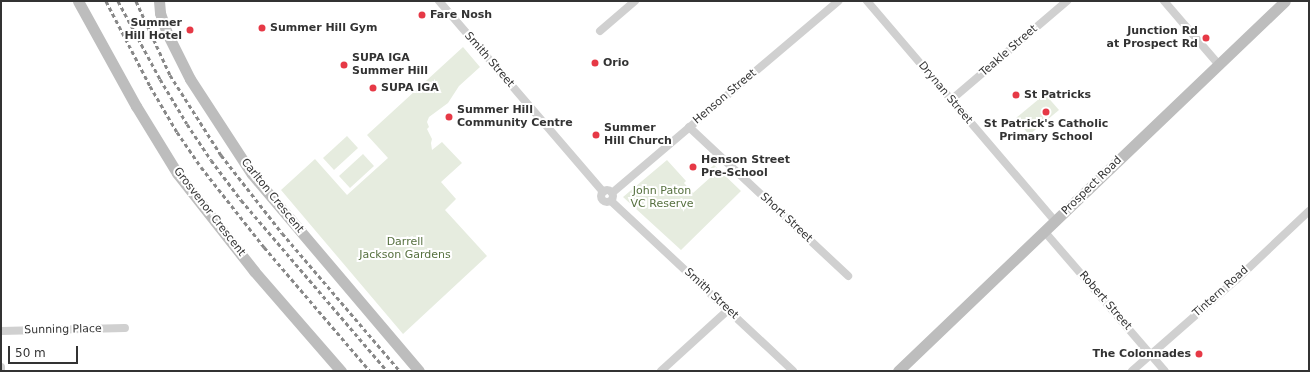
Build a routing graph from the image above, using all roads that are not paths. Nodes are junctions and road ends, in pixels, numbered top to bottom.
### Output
1 (78, 1) edge
2 (84, 1) edge
3 (158, 1) edge
4 (440, 1) edge
5 (635, 1) edge
6 (838, 1) edge
7 (867, 1) edge
8 (1067, 1) edge
9 (1164, 1) edge
10 (1285, 1) edge
11 (600, 31) dead end
12 (99, 38) junction
13 (1219, 65) junction
14 (951, 100) junction
15 (689, 127) junction
16 (612, 197) junction
17 (1309, 211) edge
18 (1055, 221) junction
19 (1044, 231) junction
20 (848, 276) dead end
21 (728, 310) junction
22 (125, 328) dead end
23 (1, 331) edge
24 (1150, 355) junction
25 (1, 367) edge
26 (1, 371) edge
27 (341, 371) edge
28 (419, 371) edge
29 (661, 371) edge
30 (794, 371) edge
31 (898, 371) edge
32 (1132, 371) edge
33 (1165, 371) edge

1 - 12 street, Grosvenor Crescent
2 - 12 street, Grosvenor Crescent
3 - 28 street, Carlton Crescent
4 - 16 street, Smith Street
5 - 11 street
6 - 15 street, Henson Street
7 - 14 street, Drynan Street
8 - 14 street, Teakle Street
9 - 13 street
10 - 13 street, Prospect Road
12 - 27 street, Grosvenor Crescent
13 - 18 street, Prospect Road
14 - 18 street, Drynan Street
15 - 16 street, Henson Street
15 - 20 street, Short Street
16 - 21 street, Smith Street
17 - 24 street, Tintern Road
18 - 19 street, Prospect Road
19 - 24 street, Robert Street
19 - 31 street, Prospect Road
21 - 29 street
21 - 30 street, Smith Street
22 - 23 street, Sunning Place
24 - 32 street, Tintern Road
24 - 33 street, Robert Street
25 - 26 street

